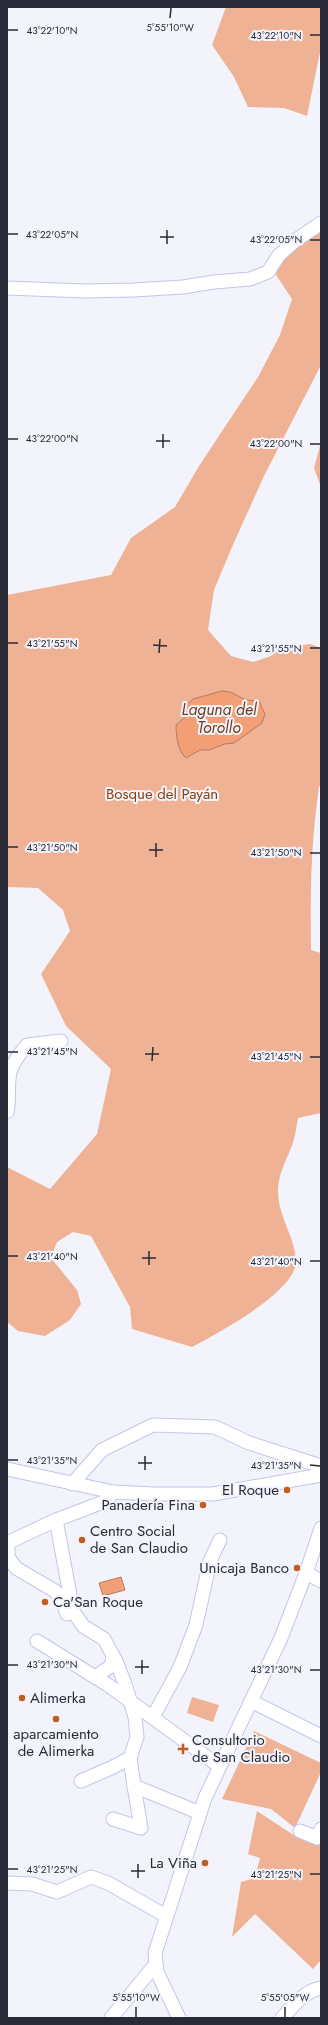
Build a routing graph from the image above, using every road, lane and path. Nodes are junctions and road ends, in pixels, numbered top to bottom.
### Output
1 (321, 223) edge
2 (7, 288) edge
3 (61, 1041) dead end
4 (7, 1112) edge
5 (321, 1466) edge
6 (7, 1469) edge
7 (321, 1475) edge
8 (72, 1484) junction
9 (113, 1492) junction
10 (56, 1520) junction
11 (321, 1528) edge
12 (220, 1540) dead end
13 (7, 1543) edge
14 (306, 1573) junction
15 (321, 1581) edge
16 (83, 1626) junction
17 (37, 1641) dead end
18 (113, 1657) junction
19 (95, 1678) junction
20 (123, 1678) junction
21 (108, 1685) junction
22 (251, 1701) junction
23 (130, 1702) junction
24 (153, 1717) junction
25 (321, 1736) edge
26 (130, 1758) junction
27 (219, 1766) junction
28 (81, 1781) dead end
29 (134, 1786) junction
30 (200, 1813) junction
31 (113, 1819) dead end
32 (321, 1829) edge
33 (300, 1831) dead end
34 (7, 1883) edge
35 (166, 1916) junction
36 (155, 1965) junction
37 (321, 1988) edge
38 (111, 2018) edge
39 (179, 2018) edge
40 (282, 2018) edge

1 - 2 street
3 - 4 street
5 - 8 street
6 - 8 street
7 - 9 street
8 - 9 street
9 - 10 street
10 - 13 street
10 - 16 street
11 - 14 street
12 - 24 street
13 - 16 street
14 - 15 street
14 - 22 street
16 - 18 street
17 - 19 street
18 - 19 street
18 - 20 street
18 - 21 street
19 - 21 street
20 - 21 street
20 - 23 street
21 - 23 street
22 - 25 street
22 - 27 street
23 - 24 street
23 - 26 street
24 - 27 street
26 - 28 street
26 - 29 street
27 - 30 street
29 - 30 street
29 - 31 street
30 - 35 street
32 - 33 street
34 - 35 street
35 - 36 street
36 - 38 street
36 - 39 street
37 - 40 street

